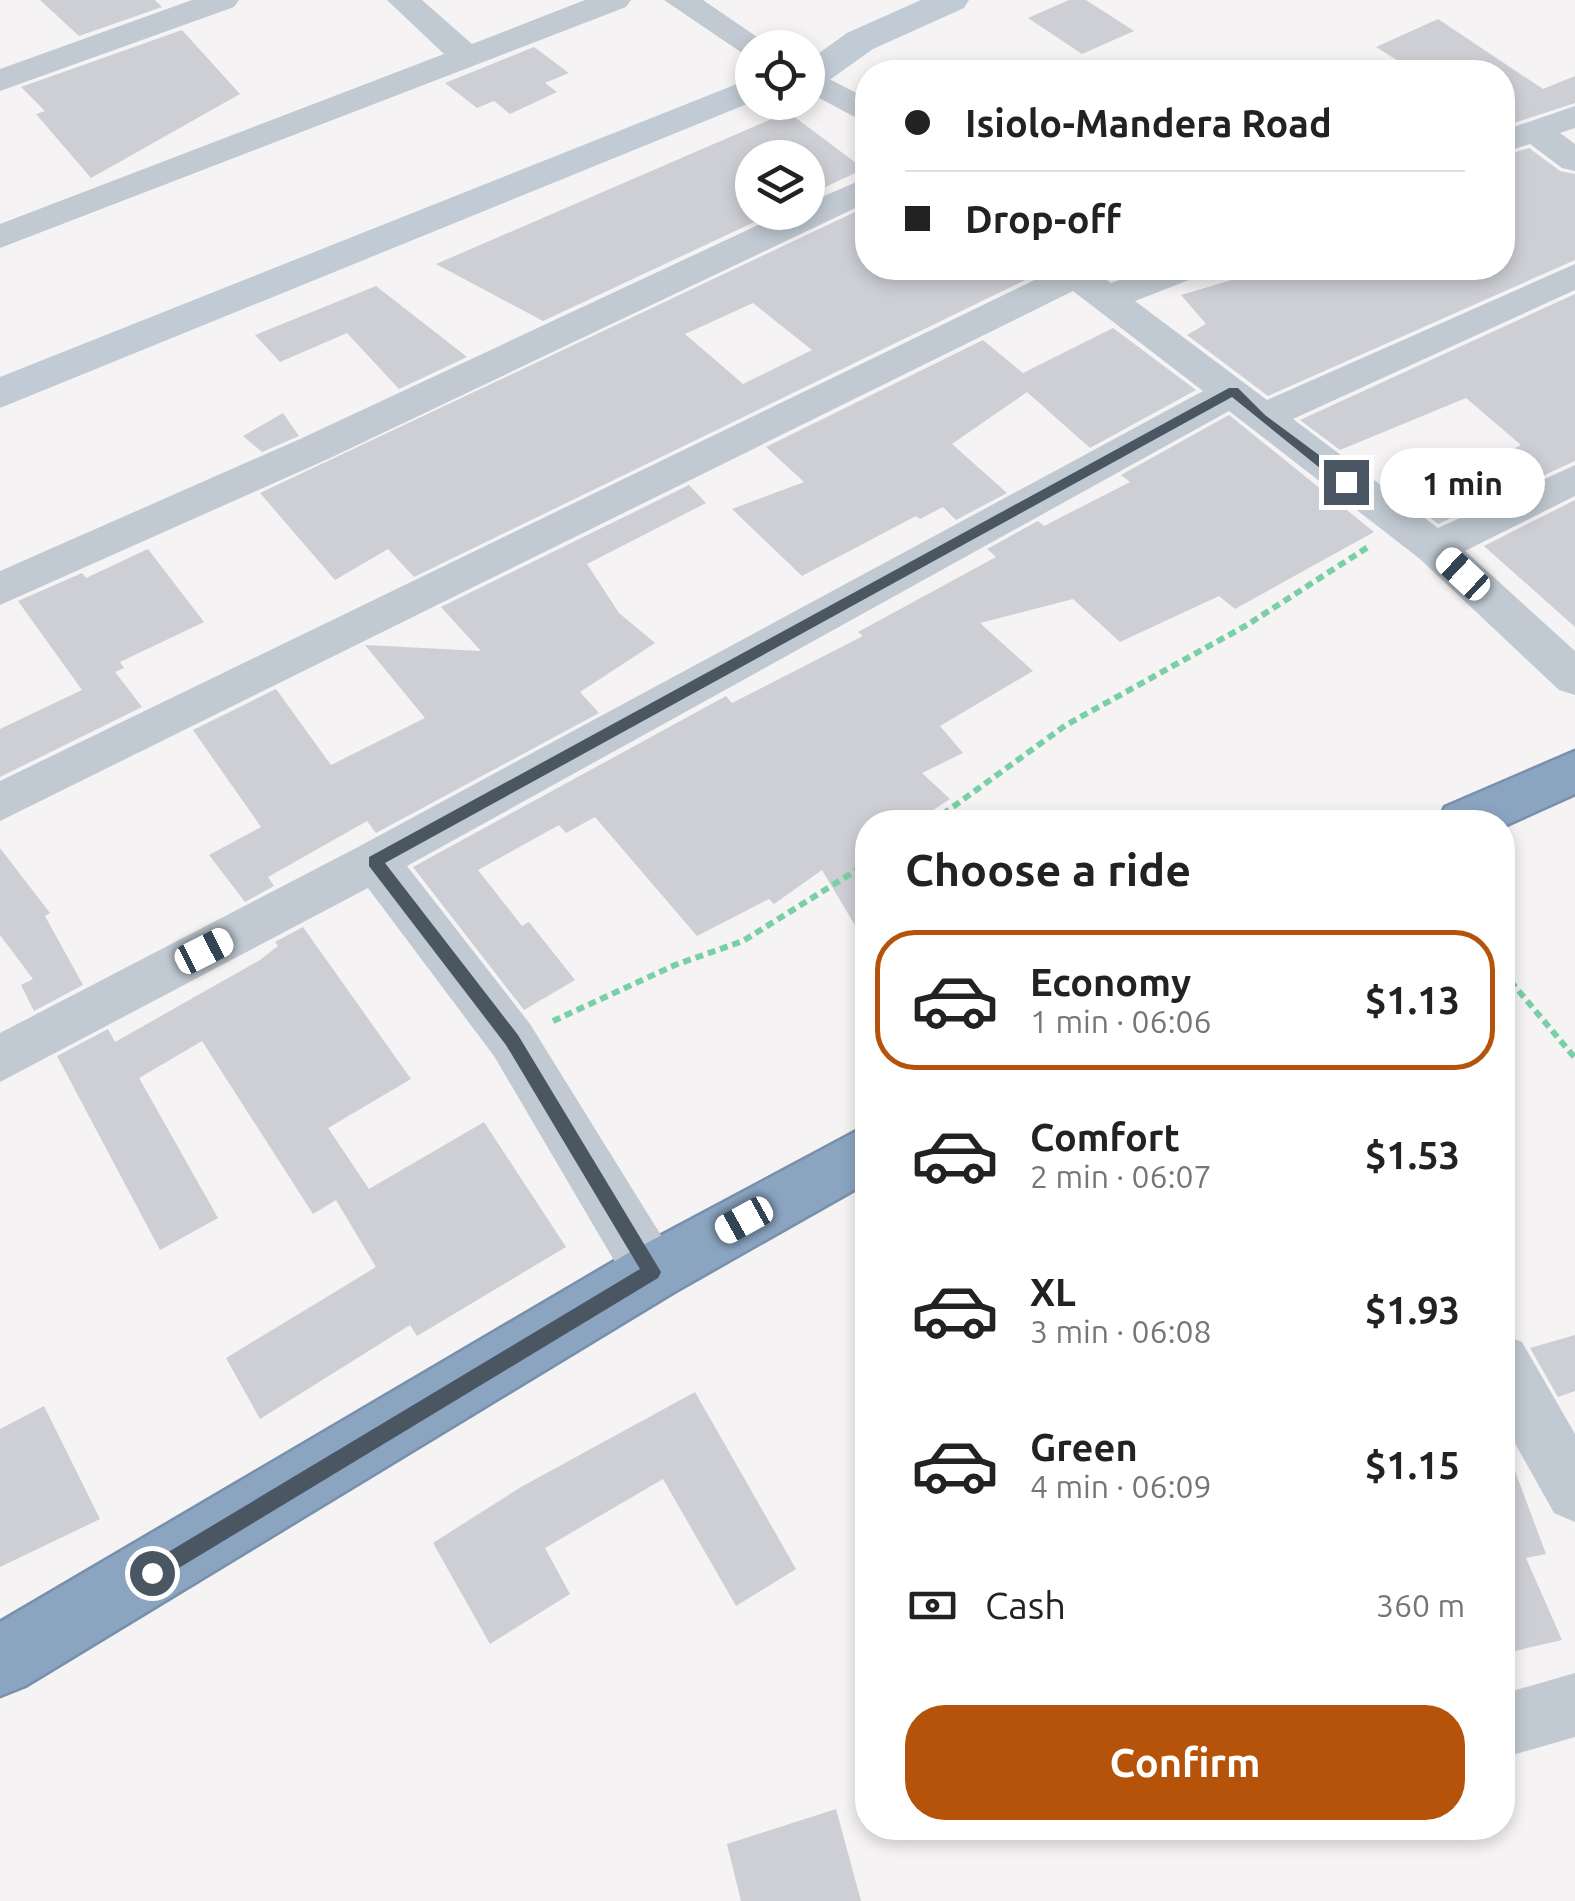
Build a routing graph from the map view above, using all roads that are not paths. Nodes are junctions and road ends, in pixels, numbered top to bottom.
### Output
1 (223, 0) edge
2 (403, 0) edge
3 (615, 0) edge
4 (680, 0) edge
5 (951, 0) edge
6 (735, 34) edge
7 (467, 57) junction
8 (825, 66) edge
9 (0, 82) edge
10 (825, 88) edge
11 (735, 96) edge
12 (855, 106) edge
13 (1575, 116) edge
14 (1518, 136) edge
15 (1575, 160) edge
16 (855, 194) edge
17 (0, 236) edge
18 (1575, 276) edge
19 (1083, 280) edge
20 (0, 393) edge
21 (1247, 404) junction
22 (1575, 479) edge
23 (1418, 536) junction
24 (0, 589) edge
25 (1575, 678) edge
26 (1575, 770) edge
27 (0, 802) edge
28 (1490, 810) edge
29 (375, 862) junction
30 (0, 1059) edge
31 (855, 1159) edge
32 (652, 1272) junction
33 (1515, 1385) edge
34 (1575, 1492) edge
35 (0, 1661) edge
36 (1575, 1705) edge
37 (1515, 1722) edge

1 - 9 street
2 - 7 street
3 - 7 street
4 - 6 street
5 - 8 main road
7 - 17 street
10 - 12 street
11 - 20 main road
13 - 14 street
14 - 15 street
16 - 24 street
18 - 21 street
19 - 21 street
19 - 27 street
21 - 23 street
21 - 29 street
22 - 23 street
23 - 25 street
26 - 28 highway
29 - 30 street
29 - 32 street
31 - 32 highway
32 - 35 highway
33 - 34 street
36 - 37 street

